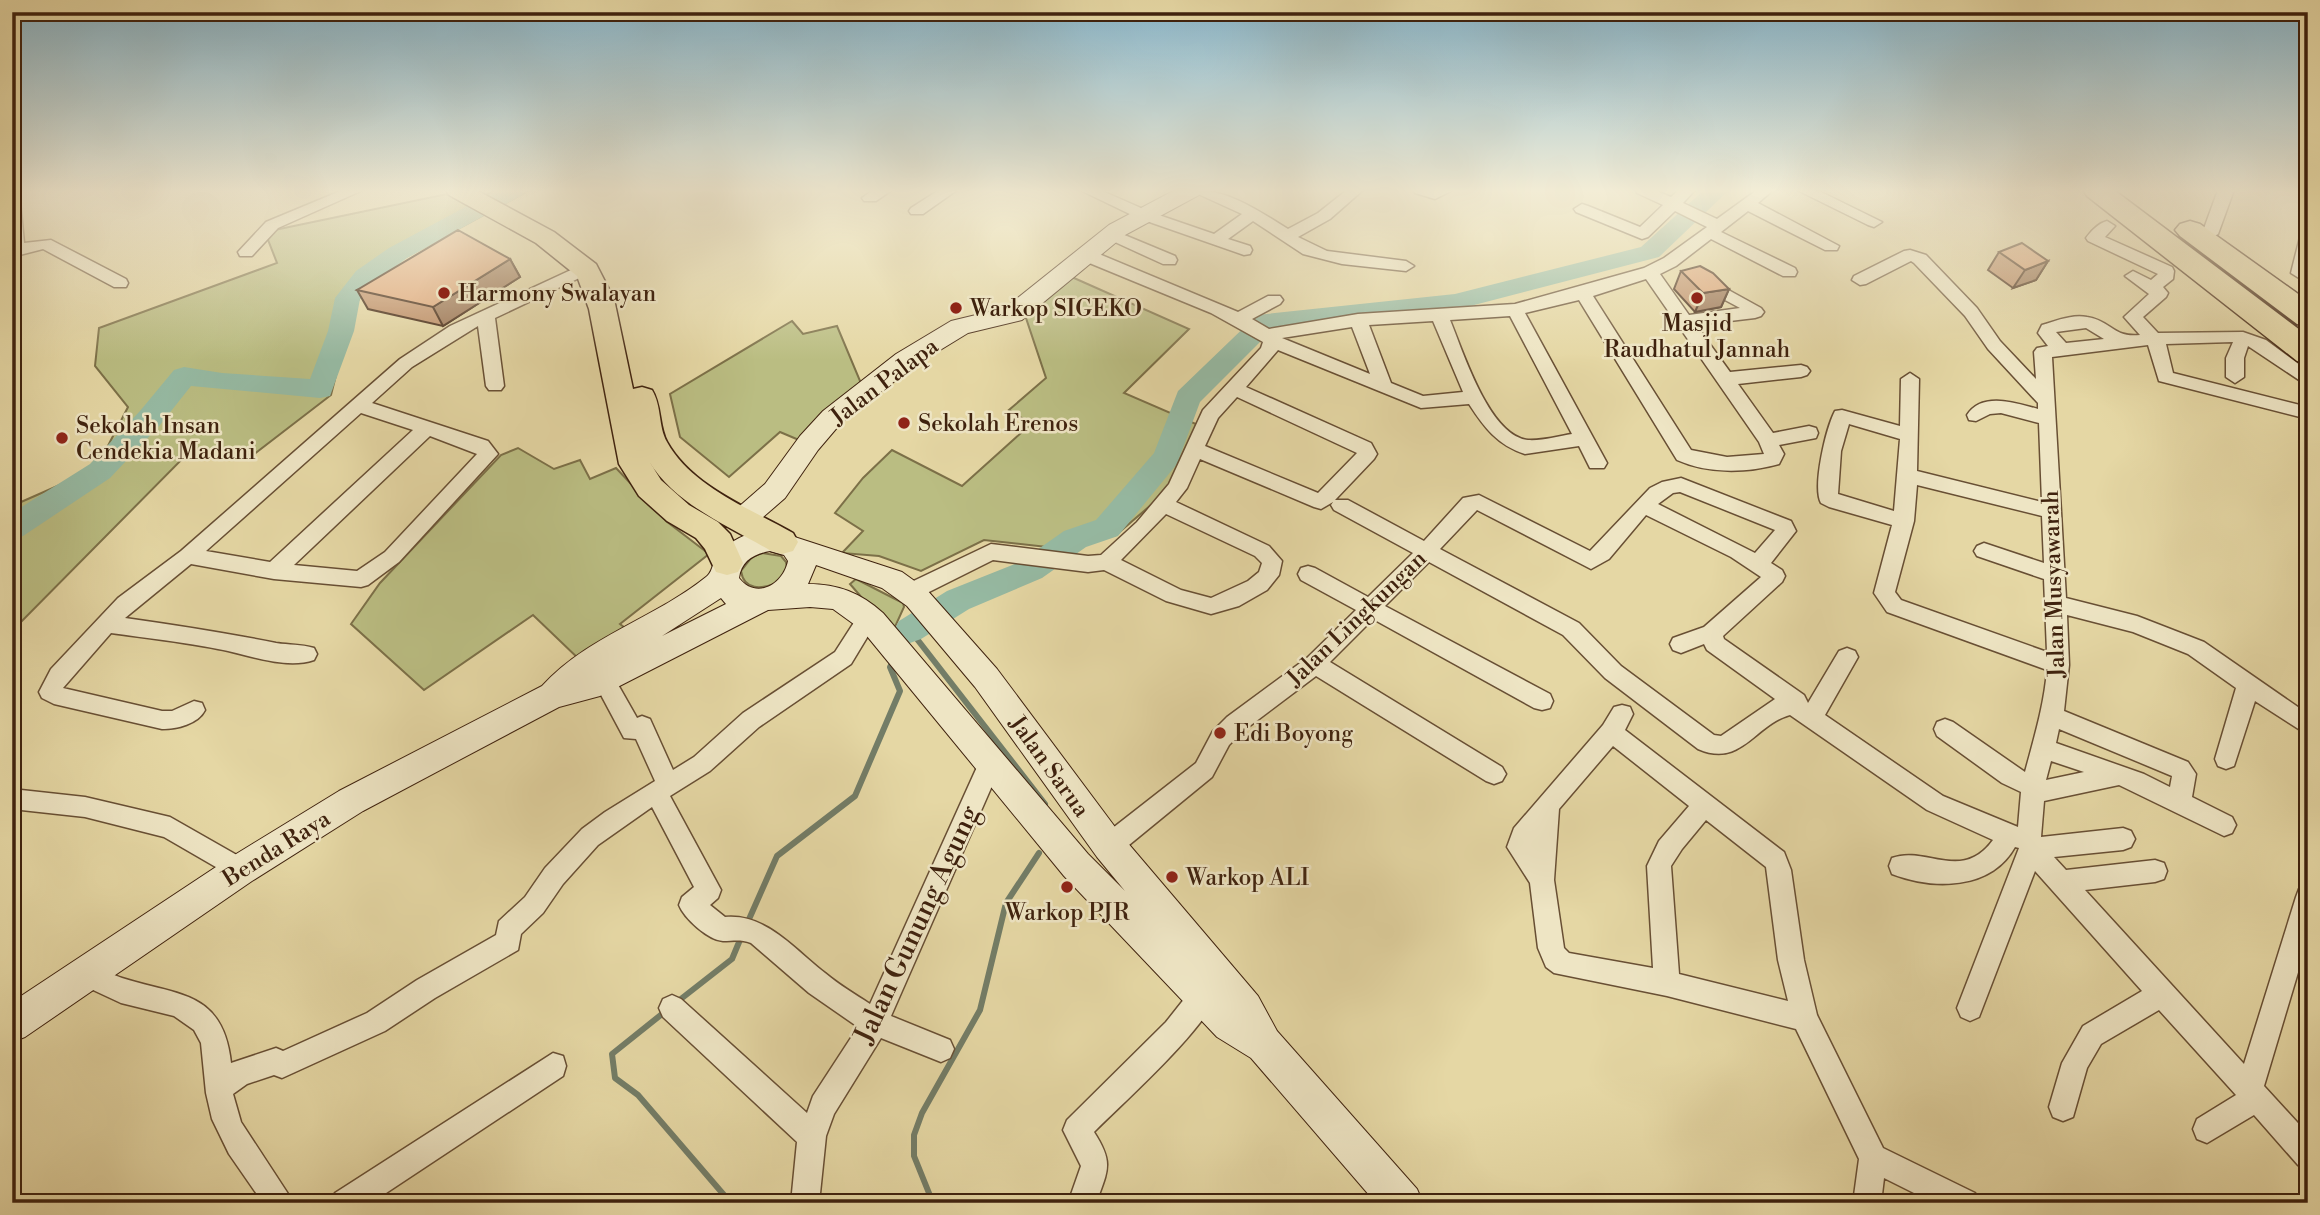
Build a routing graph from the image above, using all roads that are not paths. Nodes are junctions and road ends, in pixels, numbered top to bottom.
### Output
1 (33, 247) edge
2 (50, 247) edge
3 (251, 247) edge
4 (558, 247) edge
5 (589, 247) edge
6 (1095, 247) edge
7 (1138, 247) edge
8 (1235, 247) edge
9 (1299, 247) edge
10 (1697, 247) edge
11 (1746, 247) edge
12 (2113, 247) edge
13 (2170, 247) edge
14 (2212, 247) edge
15 (2306, 247) edge
16 (1244, 250) dead end
17 (13, 251) edge
18 (246, 252) dead end
19 (1093, 258) dead end
20 (1168, 260) dead end
21 (1406, 266) dead end
22 (586, 268) junction
23 (1681, 269) junction
24 (1650, 272) junction
25 (1789, 272) dead end
26 (2299, 273) dead end
27 (2133, 276) dead end
28 (1860, 280) dead end
29 (120, 284) dead end
30 (2153, 287) junction
31 (1583, 293) junction
32 (1275, 300) dead end
33 (1514, 310) junction
34 (1439, 314) junction
35 (2308, 317) edge
36 (486, 318) junction
37 (1358, 320) junction
38 (1240, 321) junction
39 (1686, 321) junction
40 (1269, 337) junction
41 (2244, 338) junction
42 (2154, 339) junction
43 (2121, 343) junction
44 (2060, 348) junction
45 (2308, 353) edge
46 (1801, 371) dead end
47 (2235, 377) dead end
48 (1726, 379) junction
49 (1910, 379) dead end
50 (2308, 380) edge
51 (495, 386) dead end
52 (1384, 387) junction
53 (1233, 388) junction
54 (1475, 397) junction
55 (357, 405) junction
56 (2047, 410) junction
57 (2308, 413) edge
58 (1976, 415) dead end
59 (427, 428) junction
60 (1809, 433) dead end
61 (1910, 435) junction
62 (1584, 439) junction
63 (1768, 440) junction
64 (1194, 449) junction
65 (1597, 463) dead end
66 (1908, 476) junction
67 (1163, 504) junction
68 (1341, 505) dead end
69 (1645, 506) junction
70 (2050, 511) junction
71 (744, 518) junction
72 (1905, 521) junction
73 (787, 544) junction
74 (1984, 551) dead end
75 (1426, 553) junction
76 (188, 556) junction
77 (1763, 558) dead end
78 (723, 562) junction
79 (1106, 562) junction
80 (274, 571) junction
81 (1308, 574) dead end
82 (2055, 575) junction
83 (913, 595) junction
84 (768, 599) junction
85 (2056, 604) junction
86 (1369, 608) junction
87 (106, 624) junction
88 (877, 626) junction
89 (1712, 633) junction
90 (1681, 644) dead end
91 (306, 654) dead end
92 (1847, 657) dead end
93 (1315, 663) junction
94 (2058, 665) junction
95 (604, 680) junction
96 (2249, 683) junction
97 (552, 695) junction
98 (1542, 701) dead end
99 (194, 710) dead end
100 (1803, 712) junction
101 (2051, 716) junction
102 (2308, 726) edge
103 (1945, 729) dead end
104 (2041, 747) junction
105 (2226, 759) dead end
106 (990, 763) junction
107 (1494, 774) dead end
108 (2121, 775) junction
109 (662, 788) junction
110 (2033, 789) junction
111 (12, 799) edge
112 (2179, 803) junction
113 (1705, 805) junction
114 (2224, 825) dead end
115 (2123, 839) dead end
116 (2023, 842) junction
117 (1109, 846) junction
118 (1901, 866) dead end
119 (240, 870) junction
120 (2155, 871) dead end
121 (2060, 882) junction
122 (2308, 897) edge
123 (87, 974) junction
124 (1667, 983) junction
125 (1210, 986) junction
126 (2161, 994) junction
127 (672, 1008) dead end
128 (1970, 1008) dead end
129 (1805, 1018) junction
130 (875, 1023) junction
131 (12, 1024) edge
132 (941, 1049) dead end
133 (553, 1066) dead end
134 (220, 1086) junction
135 (2252, 1094) junction
136 (2063, 1107) dead end
137 (2207, 1129) dead end
138 (812, 1136) junction
139 (2308, 1155) edge
140 (1873, 1158) junction
141 (280, 1203) edge
142 (345, 1203) edge
143 (805, 1203) edge
144 (1082, 1203) edge
145 (1403, 1203) edge
146 (1867, 1203) edge
147 (1965, 1203) edge

1 - 17 street
2 - 29 street
3 - 18 street
4 - 22 main road
5 - 71 main road
6 - 71 main road, Jalan Palapa
7 - 20 street
8 - 16 street
9 - 21 street
10 - 23 street
11 - 25 street
12 - 30 street
13 - 45 highway
14 - 35 highway
15 - 26 street
19 - 38 street
22 - 36 street
22 - 78 main road
23 - 24 street
23 - 39 street
24 - 31 street
24 - 39 street
27 - 30 street
28 - 56 street
30 - 42 street
31 - 33 street
31 - 63 street
32 - 38 street
33 - 34 street
33 - 62 street
34 - 37 street
34 - 54 street
36 - 51 street
36 - 55 street
37 - 40 street
37 - 52 street
38 - 40 street
39 - 48 street
40 - 52 street
40 - 53 street
41 - 42 street
41 - 47 street
41 - 50 street
42 - 43 street
42 - 57 street
43 - 44 street
43 - 44 street
44 - 56 street, Jalan Musyawarah
46 - 48 street
48 - 63 street
49 - 61 street
52 - 54 street
53 - 64 street
53 - 64 street
54 - 62 street
55 - 59 street
55 - 76 street
56 - 58 street
56 - 70 street, Jalan Musyawarah
59 - 80 street
59 - 80 street
60 - 63 street
61 - 66 street
61 - 72 street
62 - 65 street
64 - 67 street
66 - 70 street
66 - 72 street
67 - 79 street
67 - 79 street
68 - 75 street
69 - 75 street, Jalan Lingkungan
69 - 77 street
69 - 89 street
70 - 82 street, Jalan Musyawarah
71 - 73 main road
71 - 78 main road
72 - 94 street
73 - 78 main road
73 - 83 main road, Jalan Sarua
73 - 84 main road
74 - 82 street
75 - 86 street, Jalan Lingkungan
75 - 100 street
76 - 80 street
76 - 87 street
78 - 84 main road
78 - 97 main road, Benda Raya
79 - 83 street
81 - 86 street
82 - 85 street, Jalan Musyawarah
83 - 117 main road, Jalan Sarua
84 - 88 main road, Jalan Sarua
84 - 95 main road, Benda Raya
85 - 94 street, Jalan Musyawarah
85 - 96 street
86 - 93 street, Jalan Lingkungan
86 - 98 street
87 - 91 street
87 - 99 street
88 - 106 main road, Jalan Sarua
88 - 109 street
89 - 90 street
89 - 100 street
92 - 100 street
93 - 107 street
93 - 117 street, Jalan Lingkungan
94 - 101 street, Jalan Musyawarah
95 - 97 main road, Benda Raya
95 - 109 street
96 - 102 street
96 - 105 street
97 - 119 main road, Benda Raya
100 - 116 street
101 - 104 street, Jalan Musyawarah
101 - 112 street
103 - 110 street
104 - 108 street
104 - 110 street, Jalan Musyawarah
106 - 125 main road, Jalan Sarua
106 - 130 street, Jalan Gunung Agung
108 - 110 street
108 - 112 street
109 - 130 street
109 - 134 street
110 - 116 street, Jalan Musyawarah
111 - 119 street
112 - 114 street
113 - 124 street
113 - 124 street
113 - 129 street
115 - 116 street
116 - 118 street
116 - 121 street
116 - 128 street, Jalan Musyawarah
117 - 125 main road, Jalan Sarua
119 - 123 main road, Benda Raya
120 - 121 street
121 - 126 street
122 - 135 street
123 - 131 main road, Benda Raya
123 - 134 street
124 - 129 street
125 - 144 street
125 - 145 main road, Jalan Sarua
126 - 135 street
126 - 136 street
127 - 138 street
129 - 140 street
130 - 132 street
130 - 138 street, Jalan Gunung Agung
133 - 142 street
134 - 141 street
135 - 137 street
135 - 139 street
138 - 143 street, Jalan Gunung Agung
140 - 146 street
140 - 147 street

